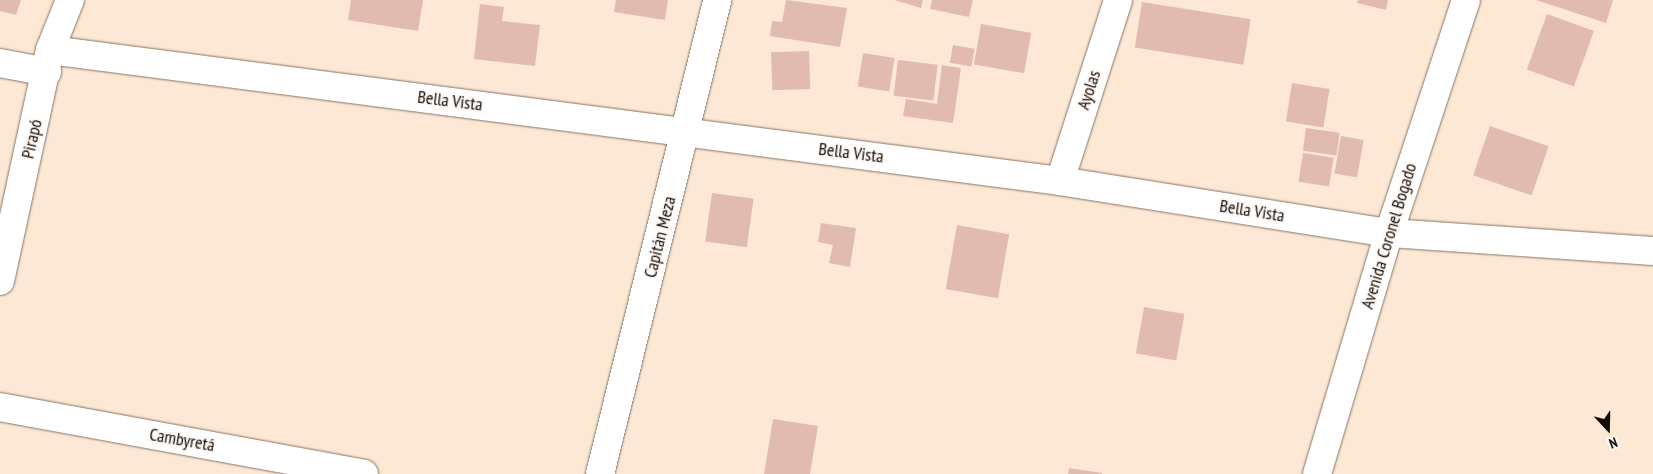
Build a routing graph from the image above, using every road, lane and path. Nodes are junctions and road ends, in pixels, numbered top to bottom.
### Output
1 (70, 0) edge
2 (717, 0) edge
3 (1118, 0) edge
4 (1466, 0) edge
5 (48, 61) junction
6 (0, 63) edge
7 (686, 131) junction
8 (1060, 181) junction
9 (1389, 233) junction
10 (1653, 251) edge
11 (0, 281) edge
12 (0, 407) edge
13 (364, 474) edge
14 (600, 474) edge
15 (1317, 474) edge

1 - 5 street, Pirapó
2 - 7 street, Capitán Meza
3 - 8 street, Ayolas
4 - 9 street, Avenida Coronel Bogado
5 - 6 street, Bella Vista
5 - 7 street, Bella Vista
5 - 11 street, Pirapó
7 - 8 street, Bella Vista
7 - 14 street, Capitán Meza
8 - 9 street, Bella Vista
9 - 10 street, Bella Vista
9 - 15 street, Avenida Coronel Bogado
12 - 13 street, Cambyretá

